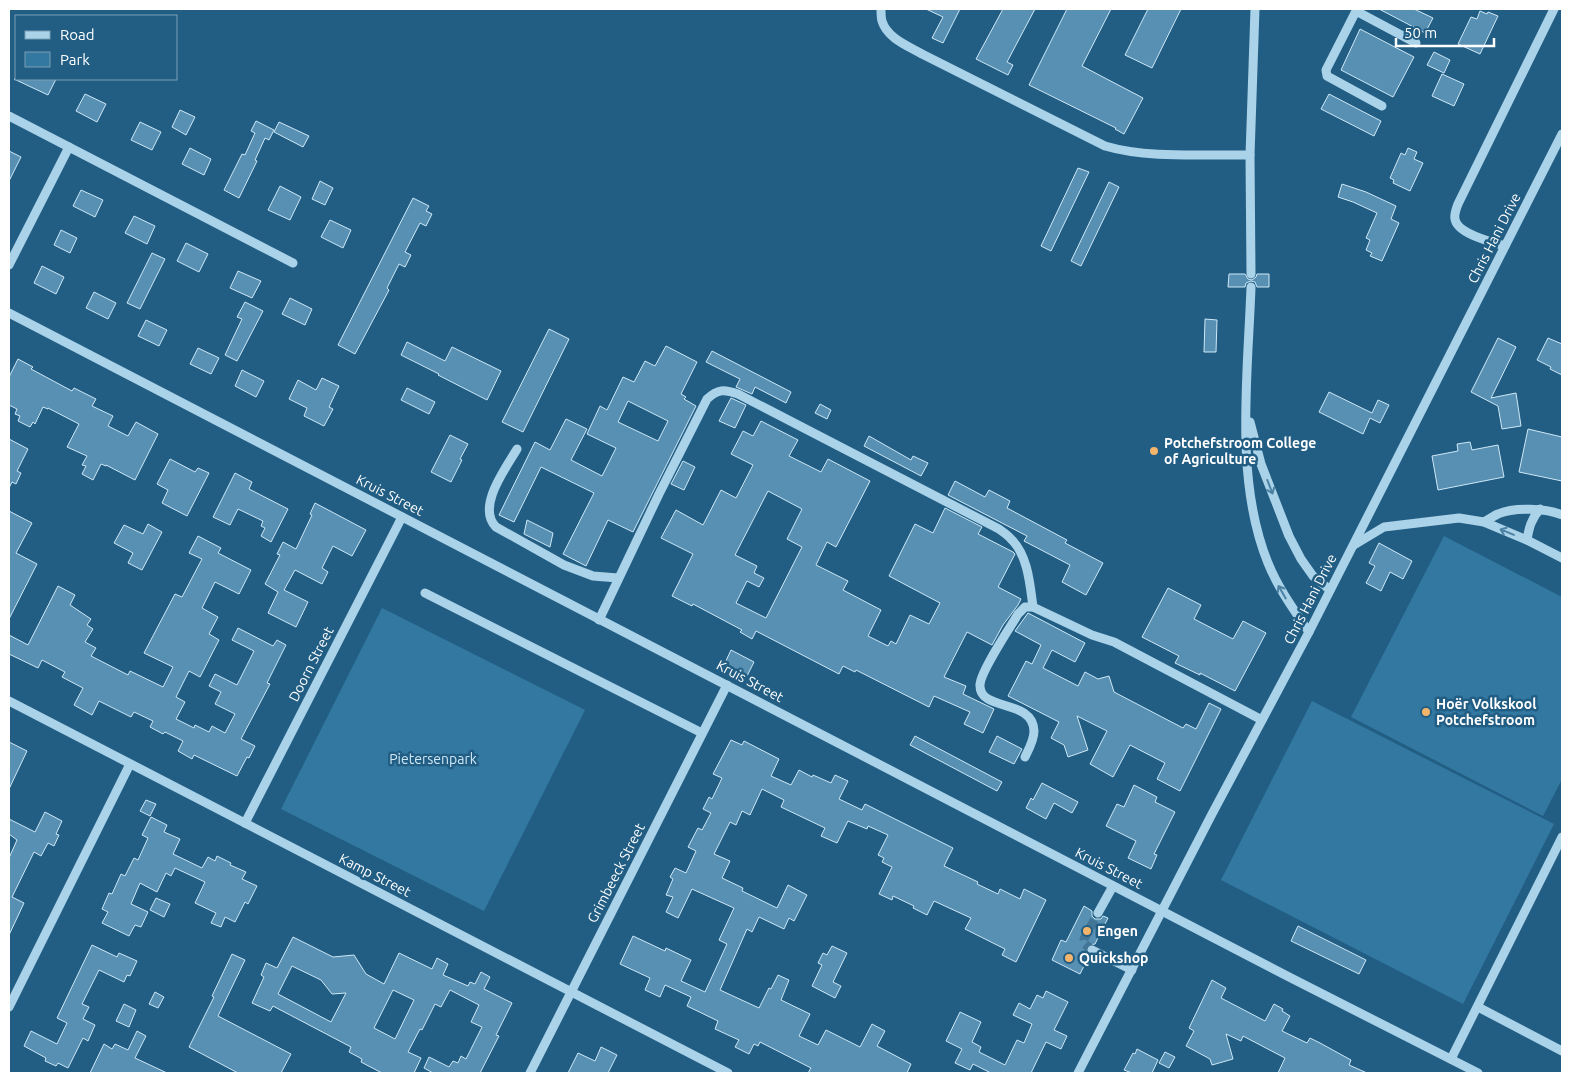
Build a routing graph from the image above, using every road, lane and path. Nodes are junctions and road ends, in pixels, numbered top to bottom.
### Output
1 (881, 9) edge
2 (1255, 9) edge
3 (1554, 9) edge
4 (1357, 10) edge
5 (1416, 43) dead end
6 (1382, 106) dead end
7 (9, 116) edge
8 (1562, 134) edge
9 (69, 147) junction
10 (1250, 155) junction
11 (1505, 246) junction
12 (293, 262) dead end
13 (9, 265) edge
14 (1251, 274) dead end
15 (1251, 287) dead end
16 (9, 313) edge
17 (1246, 407) junction
18 (517, 449) dead end
19 (1540, 510) junction
20 (1562, 515) edge
21 (402, 517) junction
22 (1484, 522) junction
23 (1527, 540) junction
24 (1352, 546) junction
25 (1562, 558) edge
26 (618, 578) junction
27 (1330, 590) junction
28 (425, 593) dead end
29 (1033, 607) junction
30 (599, 620) junction
31 (1309, 632) junction
32 (727, 685) junction
33 (9, 701) edge
34 (1262, 720) junction
35 (702, 734) junction
36 (1026, 757) dead end
37 (130, 764) junction
38 (244, 823) junction
39 (1562, 836) edge
40 (1558, 854) edge
41 (1113, 886) junction
42 (1163, 911) junction
43 (1098, 913) tunnel mouth
44 (1092, 950) dead end
45 (1132, 970) junction
46 (571, 992) junction
47 (9, 1007) edge
48 (1478, 1007) junction
49 (1562, 1051) edge
50 (1451, 1060) junction
51 (530, 1073) edge
52 (727, 1073) edge
53 (1078, 1073) edge
54 (1478, 1073) edge

1 - 10 street
2 - 10 street
3 - 11 street
4 - 5 street
4 - 6 street
7 - 9 street
8 - 11 street, Chris Hani Drive
9 - 12 street
9 - 13 street
10 - 14 street
11 - 24 street, Chris Hani Drive
15 - 17 street
16 - 21 street, Kruis Street
17 -> 27 street
31 -> 17 street
18 - 26 street
19 - 20 street
19 - 22 street
19 - 23 street
21 - 30 street, Kruis Street
21 - 38 street, Doorn Street
23 -> 22 street
22 - 24 street
23 - 25 street
24 - 27 street, Chris Hani Drive
26 - 29 street
26 - 30 street
27 - 31 street, Chris Hani Drive
28 - 35 street
29 - 34 street
29 - 36 street
30 - 32 street, Kruis Street
31 - 34 street, Chris Hani Drive
32 - 35 street, Grimbeeck Street
32 - 41 street, Kruis Street
33 - 37 street, Kamp Street
34 - 42 street, Chris Hani Drive
35 - 46 street, Grimbeeck Street
37 - 38 street, Kamp Street
37 - 47 street
38 - 46 street, Kamp Street
39 - 40 street
40 - 48 street
41 - 42 street, Kruis Street
41 - 43 street
42 - 45 street, Chris Hani Drive
42 - 50 street, Kruis Street
44 - 45 street
45 - 53 street, Chris Hani Drive
46 - 51 street, Grimbeeck Street
46 - 52 street, Kamp Street
48 - 49 street
48 - 50 street
50 - 54 street, Kruis Street

